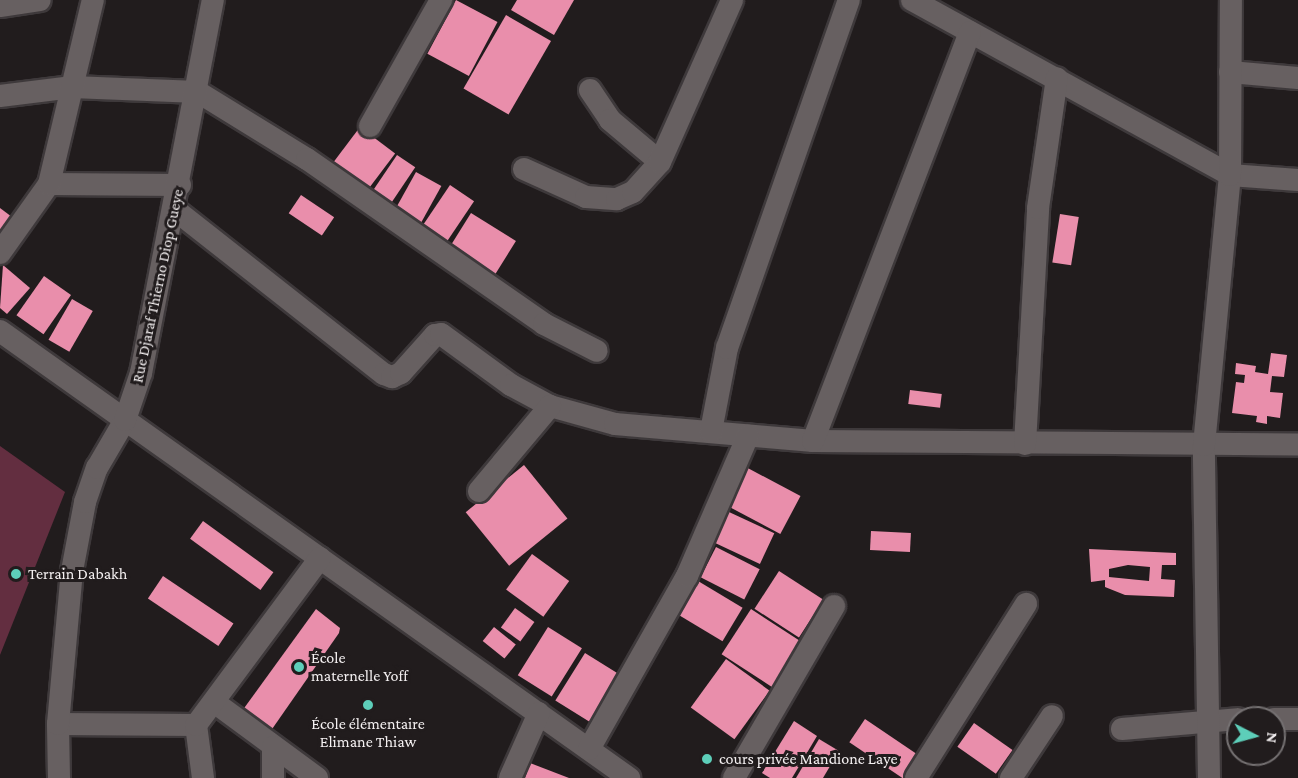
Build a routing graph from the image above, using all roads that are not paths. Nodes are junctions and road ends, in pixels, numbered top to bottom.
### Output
1 (40, 0) edge
2 (93, 0) edge
3 (213, 0) edge
4 (441, 0) edge
5 (732, 0) edge
6 (849, 0) edge
7 (912, 0) edge
8 (1231, 0) edge
9 (0, 6) edge
10 (970, 32) junction
11 (1230, 72) junction
12 (1057, 78) junction
13 (1298, 78) edge
14 (72, 87) junction
15 (590, 90) dead end
16 (198, 92) junction
17 (0, 96) edge
18 (370, 126) dead end
19 (660, 162) junction
20 (524, 169) dead end
21 (1230, 175) junction
22 (1298, 180) edge
23 (49, 184) junction
24 (180, 185) junction
25 (174, 209) junction
26 (0, 253) edge
27 (0, 331) edge
28 (597, 351) dead end
29 (550, 406) junction
30 (125, 420) junction
31 (711, 431) junction
32 (748, 436) junction
33 (813, 441) junction
34 (1025, 444) junction
35 (1298, 444) edge
36 (1204, 445) junction
37 (479, 491) dead end
38 (320, 558) junction
39 (1026, 604) dead end
40 (834, 606) dead end
41 (214, 702) junction
42 (539, 713) junction
43 (1052, 716) dead end
44 (1209, 719) junction
45 (1226, 719) edge
46 (58, 724) junction
47 (196, 725) junction
48 (1122, 729) dead end
49 (273, 747) junction
50 (589, 748) junction
51 (59, 778) edge
52 (202, 778) edge
53 (273, 778) edge
54 (317, 778) edge
55 (510, 778) edge
56 (629, 778) edge
57 (734, 778) edge
58 (916, 778) edge
59 (1011, 778) edge
60 (1209, 778) edge

1 - 9 street
2 - 14 street
3 - 16 street, Rue Djaraf Thierno Diop Gueye
4 - 18 street
5 - 19 street
6 - 31 street
7 - 10 street
8 - 11 street
10 - 12 street
10 - 33 street
11 - 13 street
11 - 21 street
12 - 21 street
12 - 34 street
14 - 16 street
14 - 17 street
14 - 23 street
15 - 19 street
16 - 24 street, Rue Djaraf Thierno Diop Gueye
16 - 28 street
19 - 20 street
21 - 22 street
21 - 36 street
23 - 24 street
23 - 26 street
24 - 25 street, Rue Djaraf Thierno Diop Gueye
25 - 29 street
25 - 30 street, Rue Djaraf Thierno Diop Gueye
27 - 30 street
29 - 31 street
29 - 37 street
30 - 38 street
30 - 46 street, Rue Djaraf Thierno Diop Gueye
31 - 32 street
32 - 33 street
32 - 50 street
33 - 34 street
34 - 36 street
35 - 36 street
36 - 44 street
38 - 41 street
38 - 42 street
39 - 58 street
40 - 57 street
41 - 47 street
41 - 49 street
42 - 50 street
42 - 55 street
43 - 59 street
44 - 45 street
44 - 48 street
44 - 60 street
46 - 47 street
46 - 51 street, Rue Djaraf Thierno Diop Gueye
47 - 52 street
49 - 53 street
49 - 54 street
50 - 56 street

